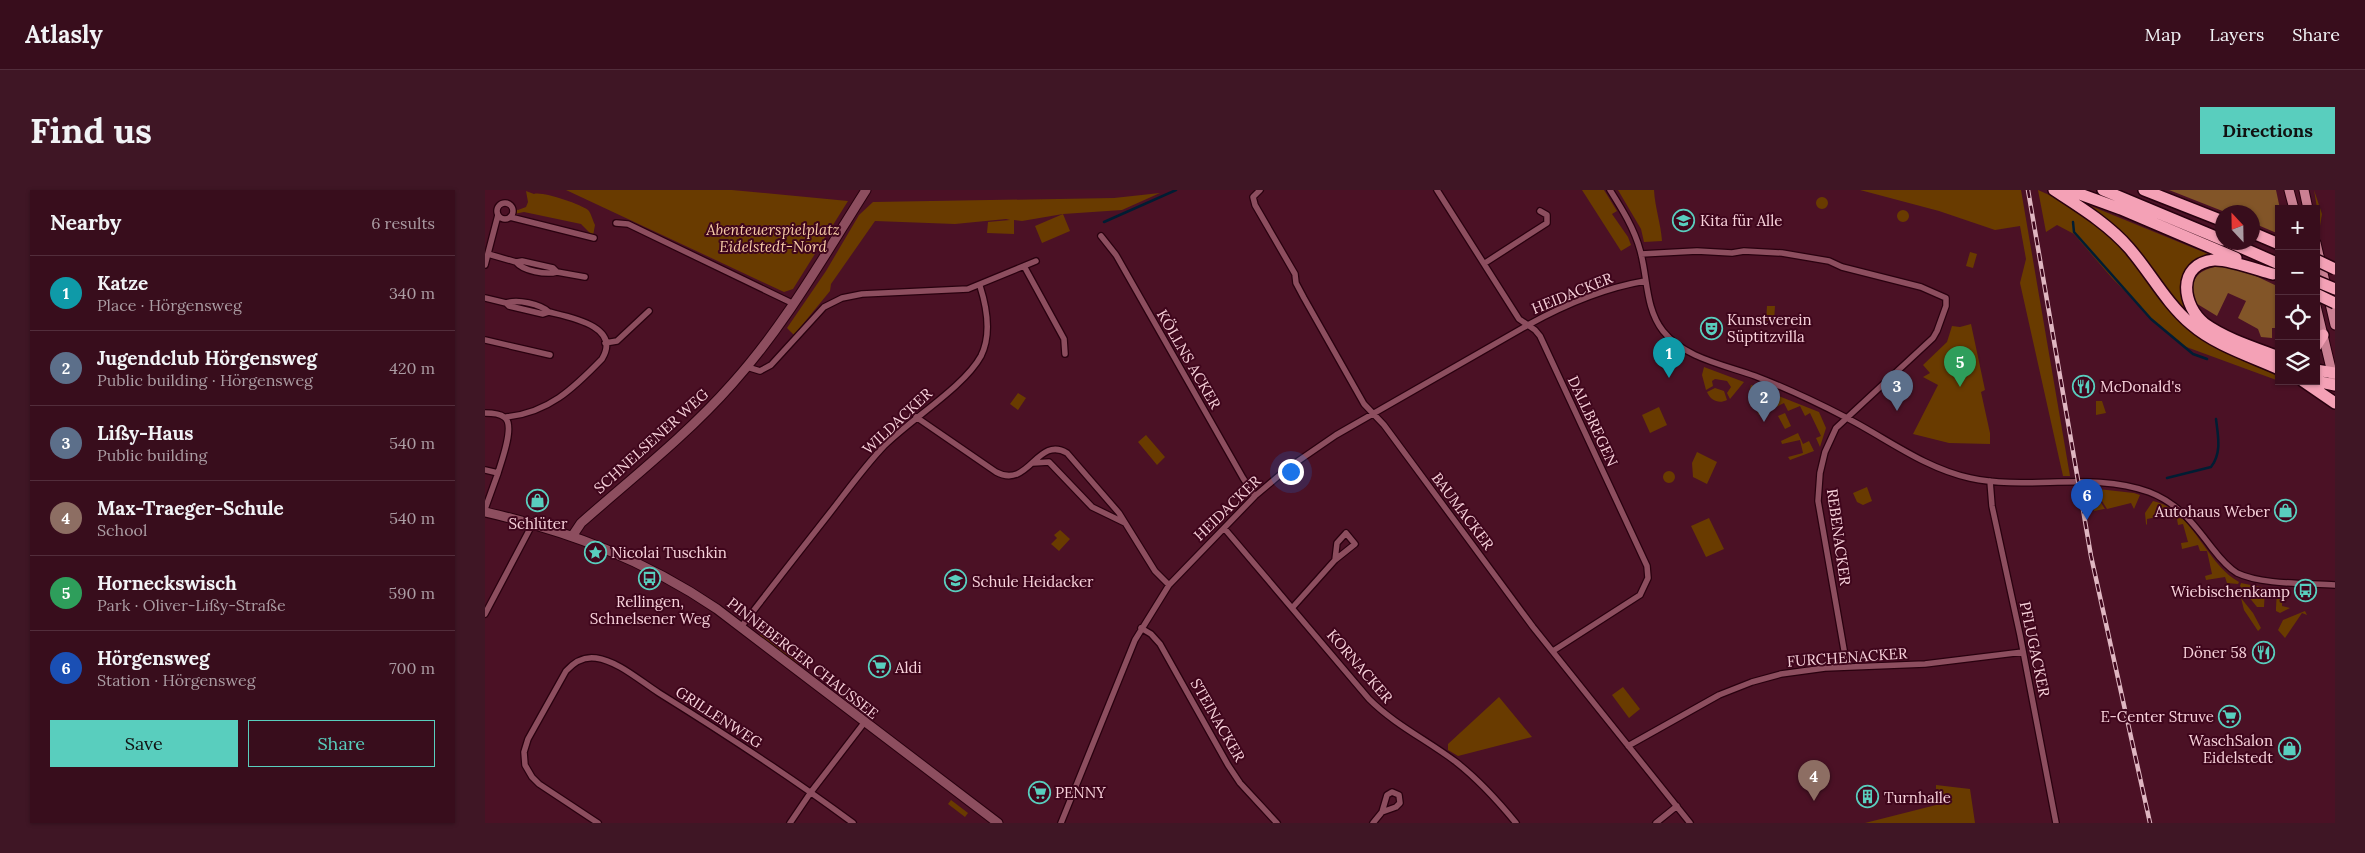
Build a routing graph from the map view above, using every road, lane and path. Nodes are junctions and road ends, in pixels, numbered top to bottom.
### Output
1 (867, 190) edge
2 (1437, 190) edge
3 (1610, 190) edge
4 (2054, 190) edge
5 (2069, 190) edge
6 (2103, 190) edge
7 (2144, 190) edge
8 (2159, 190) edge
9 (2289, 190) edge
10 (2304, 190) edge
11 (1257, 192) edge
12 (2293, 205) edge
13 (2308, 205) edge
14 (2184, 206) junction
15 (1540, 211) dead end
16 (498, 214) junction
17 (510, 217) junction
18 (2215, 218) edge
19 (615, 223) dead end
20 (1101, 236) dead end
21 (2260, 236) edge
22 (2215, 237) edge
23 (595, 238) dead end
24 (2275, 242) edge
25 (2242, 250) edge
26 (2318, 250) edge
27 (488, 254) junction
28 (1641, 254) junction
29 (1036, 261) dead end
30 (2320, 262) edge
31 (1485, 263) junction
32 (485, 265) edge
33 (1025, 266) junction
34 (2335, 268) edge
35 (2275, 271) edge
36 (2275, 271) edge
37 (2275, 272) edge
38 (585, 277) dead end
39 (1645, 281) junction
40 (2320, 282) edge
41 (980, 286) junction
42 (2335, 289) edge
43 (2318, 295) edge
44 (485, 298) edge
45 (796, 302) junction
46 (2335, 303) edge
47 (649, 311) dead end
48 (2320, 323) edge
49 (1528, 325) junction
50 (2335, 325) edge
51 (2323, 335) junction
52 (485, 340) edge
53 (2320, 340) edge
54 (605, 343) junction
55 (1065, 354) dead end
56 (550, 355) dead end
57 (2275, 355) edge
58 (747, 367) junction
59 (2275, 367) edge
60 (2320, 372) edge
61 (2334, 377) edge
62 (2320, 380) edge
63 (2309, 385) edge
64 (2335, 403) edge
65 (485, 412) edge
66 (1373, 413) junction
67 (505, 417) junction
68 (916, 417) junction
69 (1847, 417) junction
70 (1033, 463) junction
71 (485, 470) edge
72 (498, 473) junction
73 (1990, 481) junction
74 (1255, 496) junction
75 (485, 510) edge
76 (533, 524) junction
77 (1126, 524) junction
78 (1224, 528) junction
79 (576, 536) junction
80 (1335, 560) junction
81 (1169, 585) junction
82 (2335, 585) edge
83 (1293, 607) junction
84 (485, 614) edge
85 (741, 627) junction
86 (1141, 628) junction
87 (1553, 652) junction
88 (2023, 652) junction
89 (1847, 667) junction
90 (864, 723) junction
91 (1629, 746) junction
92 (811, 792) junction
93 (1677, 806) junction
94 (1382, 812) dead end
95 (599, 823) edge
96 (791, 823) edge
97 (853, 823) edge
98 (997, 823) edge
99 (1061, 823) edge
100 (1277, 823) edge
101 (1373, 823) edge
102 (1516, 823) edge
103 (1656, 823) edge
104 (1690, 823) edge
105 (2055, 823) edge

1 - 45 main road, SCHNELSENER WEG
2 - 31 street, DALLBREGEN
3 - 28 street
4 - 59 highway
5 - 35 highway
6 - 22 highway
7 - 14 highway
8 - 14 highway
9 - 12 main road
10 - 13 main road
11 - 66 street, BAUMACKER
14 - 18 highway
15 - 31 street
16 - 17 street
16 - 17 street
16 - 27 street
17 - 23 street
19 - 45 street
20 - 74 street, KÖLLNS ACKER
21 - 24 highway
25 - 36 highway
26 - 50 main road
27 - 32 street
27 - 38 street
28 - 39 street
28 - 69 street, REBENACKER
29 - 33 street
30 - 34 highway, bridge
31 - 49 street, DALLBREGEN
33 - 41 street
33 - 55 street
37 - 57 highway
39 - 49 street, HEIDACKER
39 - 69 street
40 - 42 highway, bridge
41 - 58 street
41 - 68 street, WILDACKER
43 - 46 highway, bridge
44 - 54 street
45 - 58 main road, SCHNELSENER WEG
47 - 54 street
48 - 51 main road
49 - 66 street, HEIDACKER
49 - 87 street, DALLBREGEN
51 - 53 highway
51 - 61 main road
52 - 56 street
54 - 67 street
58 - 79 main road, SCHNELSENER WEG
60 - 61 highway
61 - 62 highway
63 - 64 highway
65 - 67 street
66 - 74 street, HEIDACKER
66 - 87 street, BAUMACKER
67 - 72 street
68 - 70 street
68 - 85 street, WILDACKER
69 - 73 street
69 - 89 street, REBENACKER
70 - 77 street
70 - 77 street
71 - 72 street
72 - 75 street
73 - 82 street
73 - 88 street, PFLUGACKER
74 - 78 street, HEIDACKER
75 - 76 main road, PINNEBERGER CHAUSSEE
76 - 79 main road, PINNEBERGER CHAUSSEE
76 - 84 street
77 - 81 street
78 - 81 street, HEIDACKER
78 - 83 street, KORNACKER
79 - 85 main road, PINNEBERGER CHAUSSEE
80 - 80 street
80 - 83 street
81 - 86 street, HEIDACKER
83 - 102 street, KORNACKER
85 - 90 main road, PINNEBERGER CHAUSSEE
86 - 99 street, HEIDACKER
86 - 100 street, STEINACKER
87 - 91 street, BAUMACKER
88 - 89 street, FURCHENACKER
88 - 105 street, PFLUGACKER
89 - 91 street, FURCHENACKER
90 - 92 street
90 - 98 main road, PINNEBERGER CHAUSSEE
91 - 93 street, BAUMACKER
92 - 95 street, GRILLENWEG
92 - 96 street
92 - 97 street, GRILLENWEG
93 - 103 street
93 - 104 street, BAUMACKER
94 - 101 street

